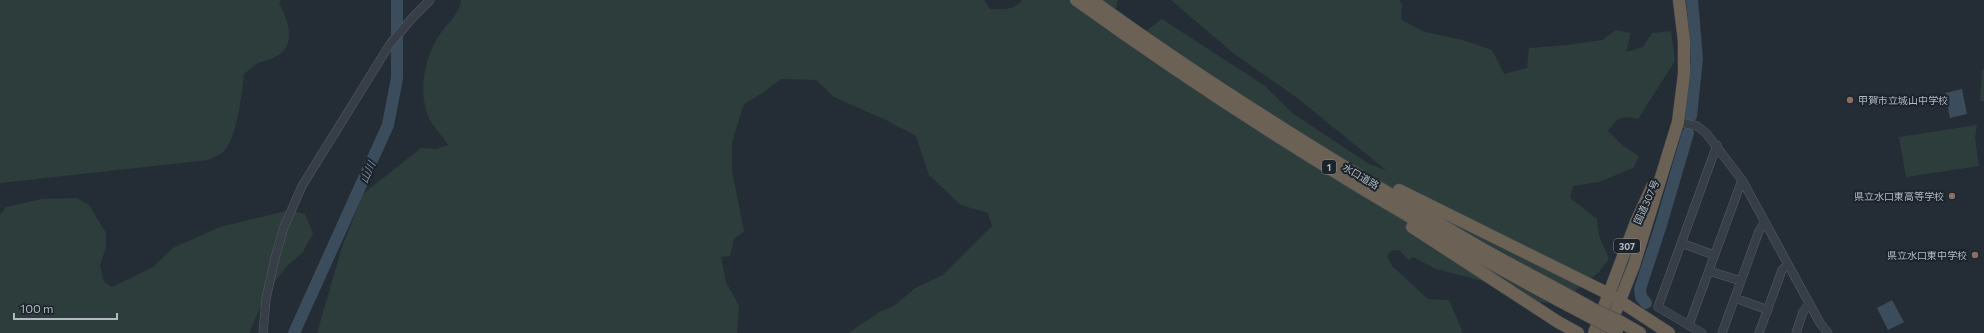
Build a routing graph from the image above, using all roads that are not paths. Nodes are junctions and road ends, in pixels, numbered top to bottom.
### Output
1 (430, 0) edge
2 (1076, 0) edge
3 (1092, 0) edge
4 (1679, 0) edge
5 (1678, 122) junction
6 (1716, 145) junction
7 (1334, 160) junction
8 (1665, 161) junction
9 (1742, 180) junction
10 (1352, 182) junction
11 (1766, 222) junction
12 (1681, 243) junction
13 (1714, 255) junction
14 (1788, 264) junction
15 (1709, 271) junction
16 (1741, 281) junction
17 (1609, 294) junction
18 (1735, 298) junction
19 (1621, 300) junction
20 (1809, 304) junction
21 (1768, 310) junction
22 (1593, 314) junction
23 (1689, 325) junction
24 (1616, 330) edge
25 (263, 333) edge
26 (1578, 333) edge
27 (1594, 333) edge
28 (1640, 333) edge
29 (1668, 333) edge
30 (1702, 333) edge
31 (1722, 333) edge
32 (1759, 333) edge
33 (1796, 333) edge
34 (1828, 333) edge

1 - 25 street
2 - 10 highway, 水口道路 / 1
3 - 7 highway, 水口道路 / 1
4 - 5 highway, 国道307号 / 307
5 - 6 street
5 - 8 highway, 国道307号 / 307
6 - 9 street
6 - 12 street
7 - 17 highway, 1
7 - 22 highway, 水口道路 / 1
8 - 17 highway, 国道307号 / 307
8 - 19 highway, 国道307号 / 307
9 - 11 street
9 - 13 street
10 - 22 highway, 水口道路 / 1
10 - 26 highway, 1
11 - 14 street
11 - 16 street
12 - 13 street
12 - 23 street
13 - 15 street
14 - 20 street
14 - 21 street
15 - 16 street
15 - 23 street
16 - 18 street
17 - 19 highway, 1
17 - 27 highway, 国道307号 / 307
18 - 21 street
18 - 31 street
19 - 24 highway, 国道307号 / 307
19 - 29 highway, 1
20 - 33 street
20 - 34 street
21 - 32 street
22 - 24 highway, 水口道路 / 1, bridge
23 - 30 street
24 - 28 highway, 水口道路 / 1

